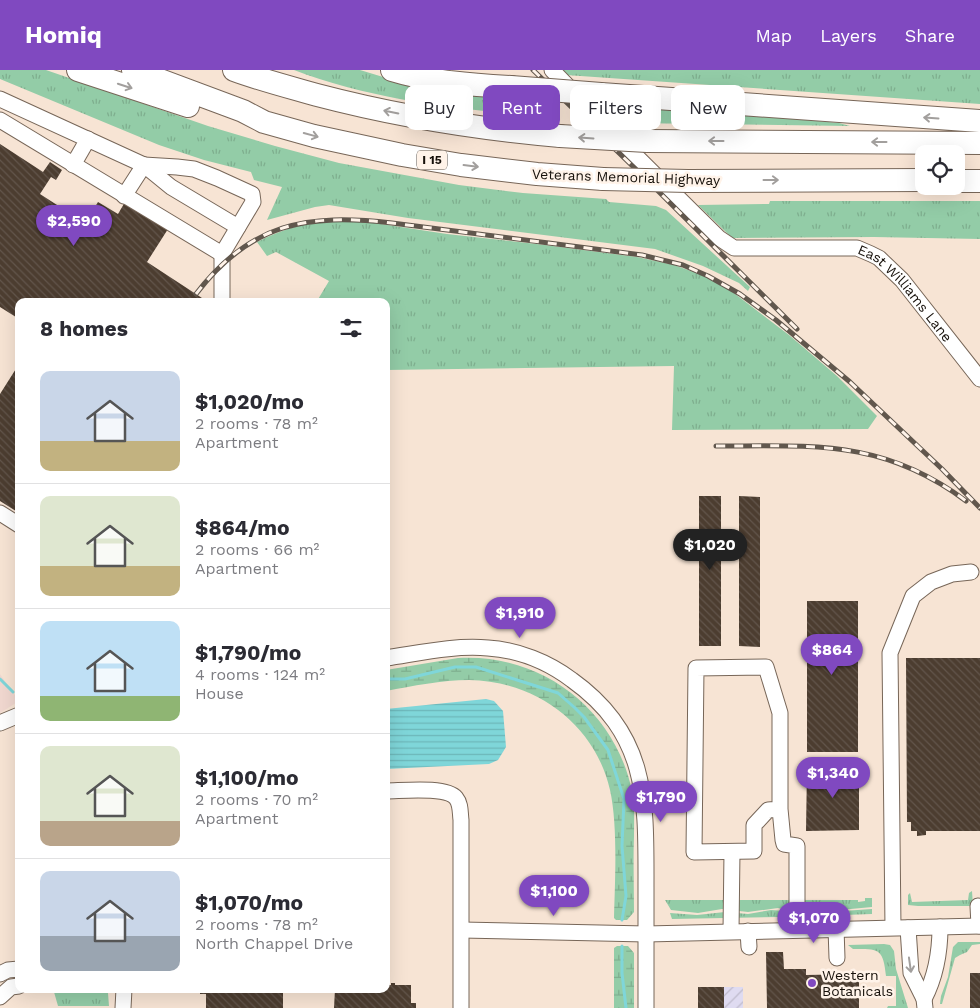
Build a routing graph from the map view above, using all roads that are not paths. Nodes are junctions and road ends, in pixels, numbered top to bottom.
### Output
1 (78, 70) edge
2 (133, 70) edge
3 (234, 70) edge
4 (392, 70) edge
5 (552, 70) edge
6 (0, 99) edge
7 (0, 120) edge
8 (980, 121) edge
9 (264, 122) junction
10 (88, 140) junction
11 (980, 142) edge
12 (73, 164) junction
13 (144, 165) junction
14 (915, 180) edge
15 (965, 181) edge
16 (980, 181) edge
17 (124, 196) junction
18 (238, 227) junction
19 (222, 254) junction
20 (222, 298) edge
21 (980, 379) edge
22 (0, 513) edge
23 (15, 522) edge
24 (971, 572) dead end
25 (390, 657) edge
26 (15, 717) edge
27 (0, 723) edge
28 (390, 790) edge
29 (780, 809) junction
30 (732, 852) junction
31 (978, 906) dead end
32 (980, 926) edge
33 (893, 927) junction
34 (940, 927) junction
35 (836, 928) junction
36 (908, 928) junction
37 (798, 929) junction
38 (462, 930) junction
39 (748, 931) junction
40 (732, 932) junction
41 (646, 934) junction
42 (749, 947) dead end
43 (838, 958) dead end
44 (9, 971) edge
45 (15, 982) edge
46 (15, 987) edge
47 (124, 993) edge
48 (0, 997) edge
49 (924, 1004) edge
50 (123, 1008) edge
51 (461, 1008) edge
52 (646, 1008) edge

1 -> 9 highway
2 - 9 highway, Veterans Memorial Highway / I 15
11 -> 3 highway, bridge
8 -> 4 highway, bridge
5 - 21 street, East Williams Lane
6 - 10 street
7 - 12 street
9 -> 14 highway, Veterans Memorial Highway / I 15, bridge
10 - 12 street
10 - 13 street
12 - 17 street
13 - 17 street
13 - 18 street
13 - 18 street
15 - 16 highway
17 - 19 street
18 - 19 street
19 - 20 street
22 - 23 street
24 - 33 street
25 - 41 street
26 - 27 street
28 - 38 street
29 - 30 street
29 - 30 street
29 - 37 street
30 - 40 street
31 - 32 street
32 - 34 street
33 - 35 street
33 - 36 street
34 - 36 street
34 - 49 street
35 - 37 street
35 - 43 street
36 -> 49 street
37 - 39 street
38 - 41 street
38 - 51 street
39 - 40 street
39 - 42 street
40 - 41 street
41 - 52 street
44 - 45 street
46 - 48 street
47 - 50 street

